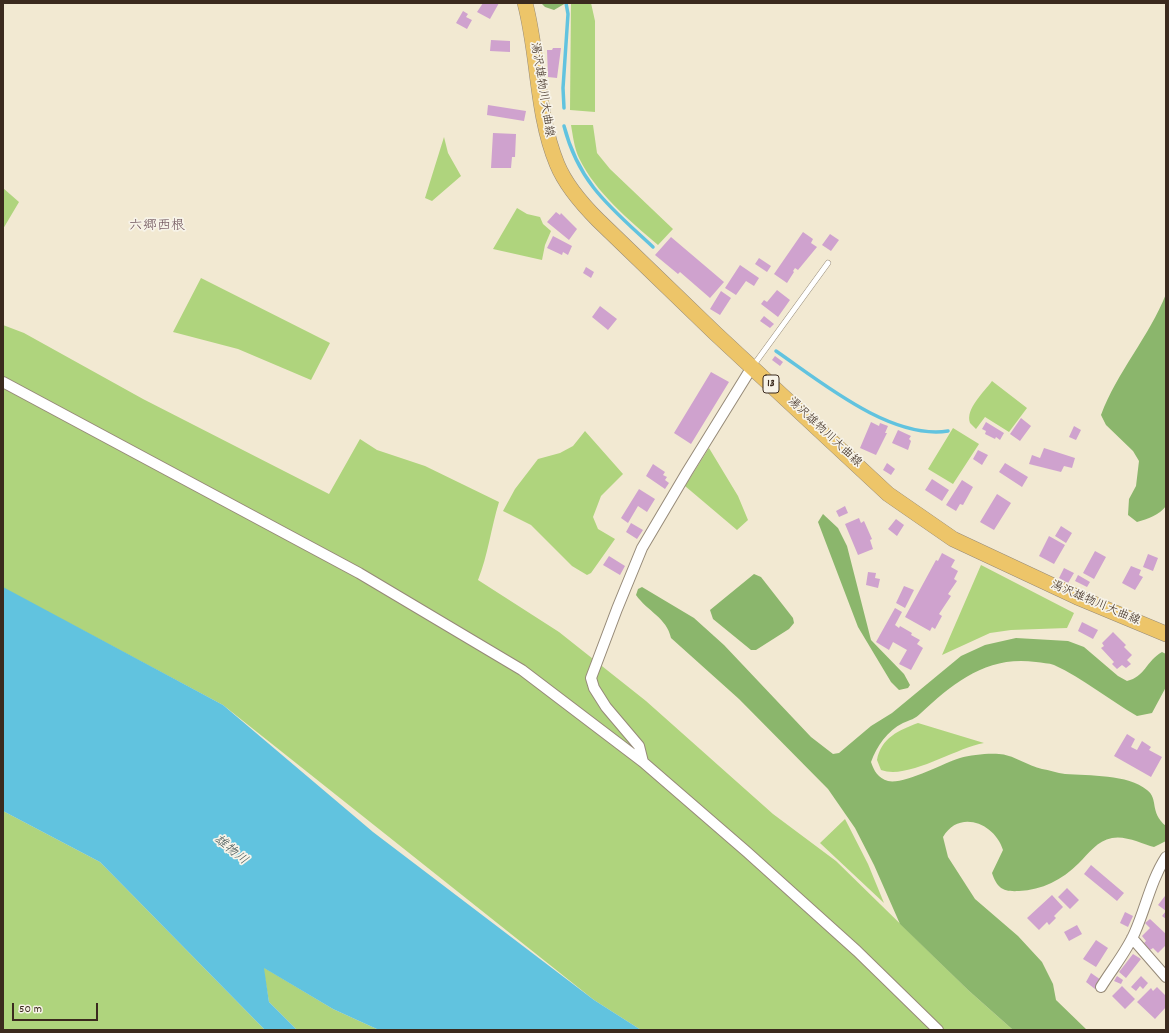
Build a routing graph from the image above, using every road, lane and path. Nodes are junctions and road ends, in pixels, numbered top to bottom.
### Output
1 (525, 3) edge
2 (828, 263) dead end
3 (752, 367) junction
4 (3, 382) edge
5 (1166, 634) edge
6 (643, 762) junction
7 (1166, 857) edge
8 (1132, 938) junction
9 (1166, 976) edge
10 (1101, 987) dead end
11 (938, 1030) edge

1 - 3 main road, 湯沢雄物川大曲線 / 13
2 - 3 lane
3 - 5 main road, 湯沢雄物川大曲線 / 13
3 - 6 street
4 - 6 street
6 - 11 street
7 - 8 street
8 - 9 street
8 - 10 street

